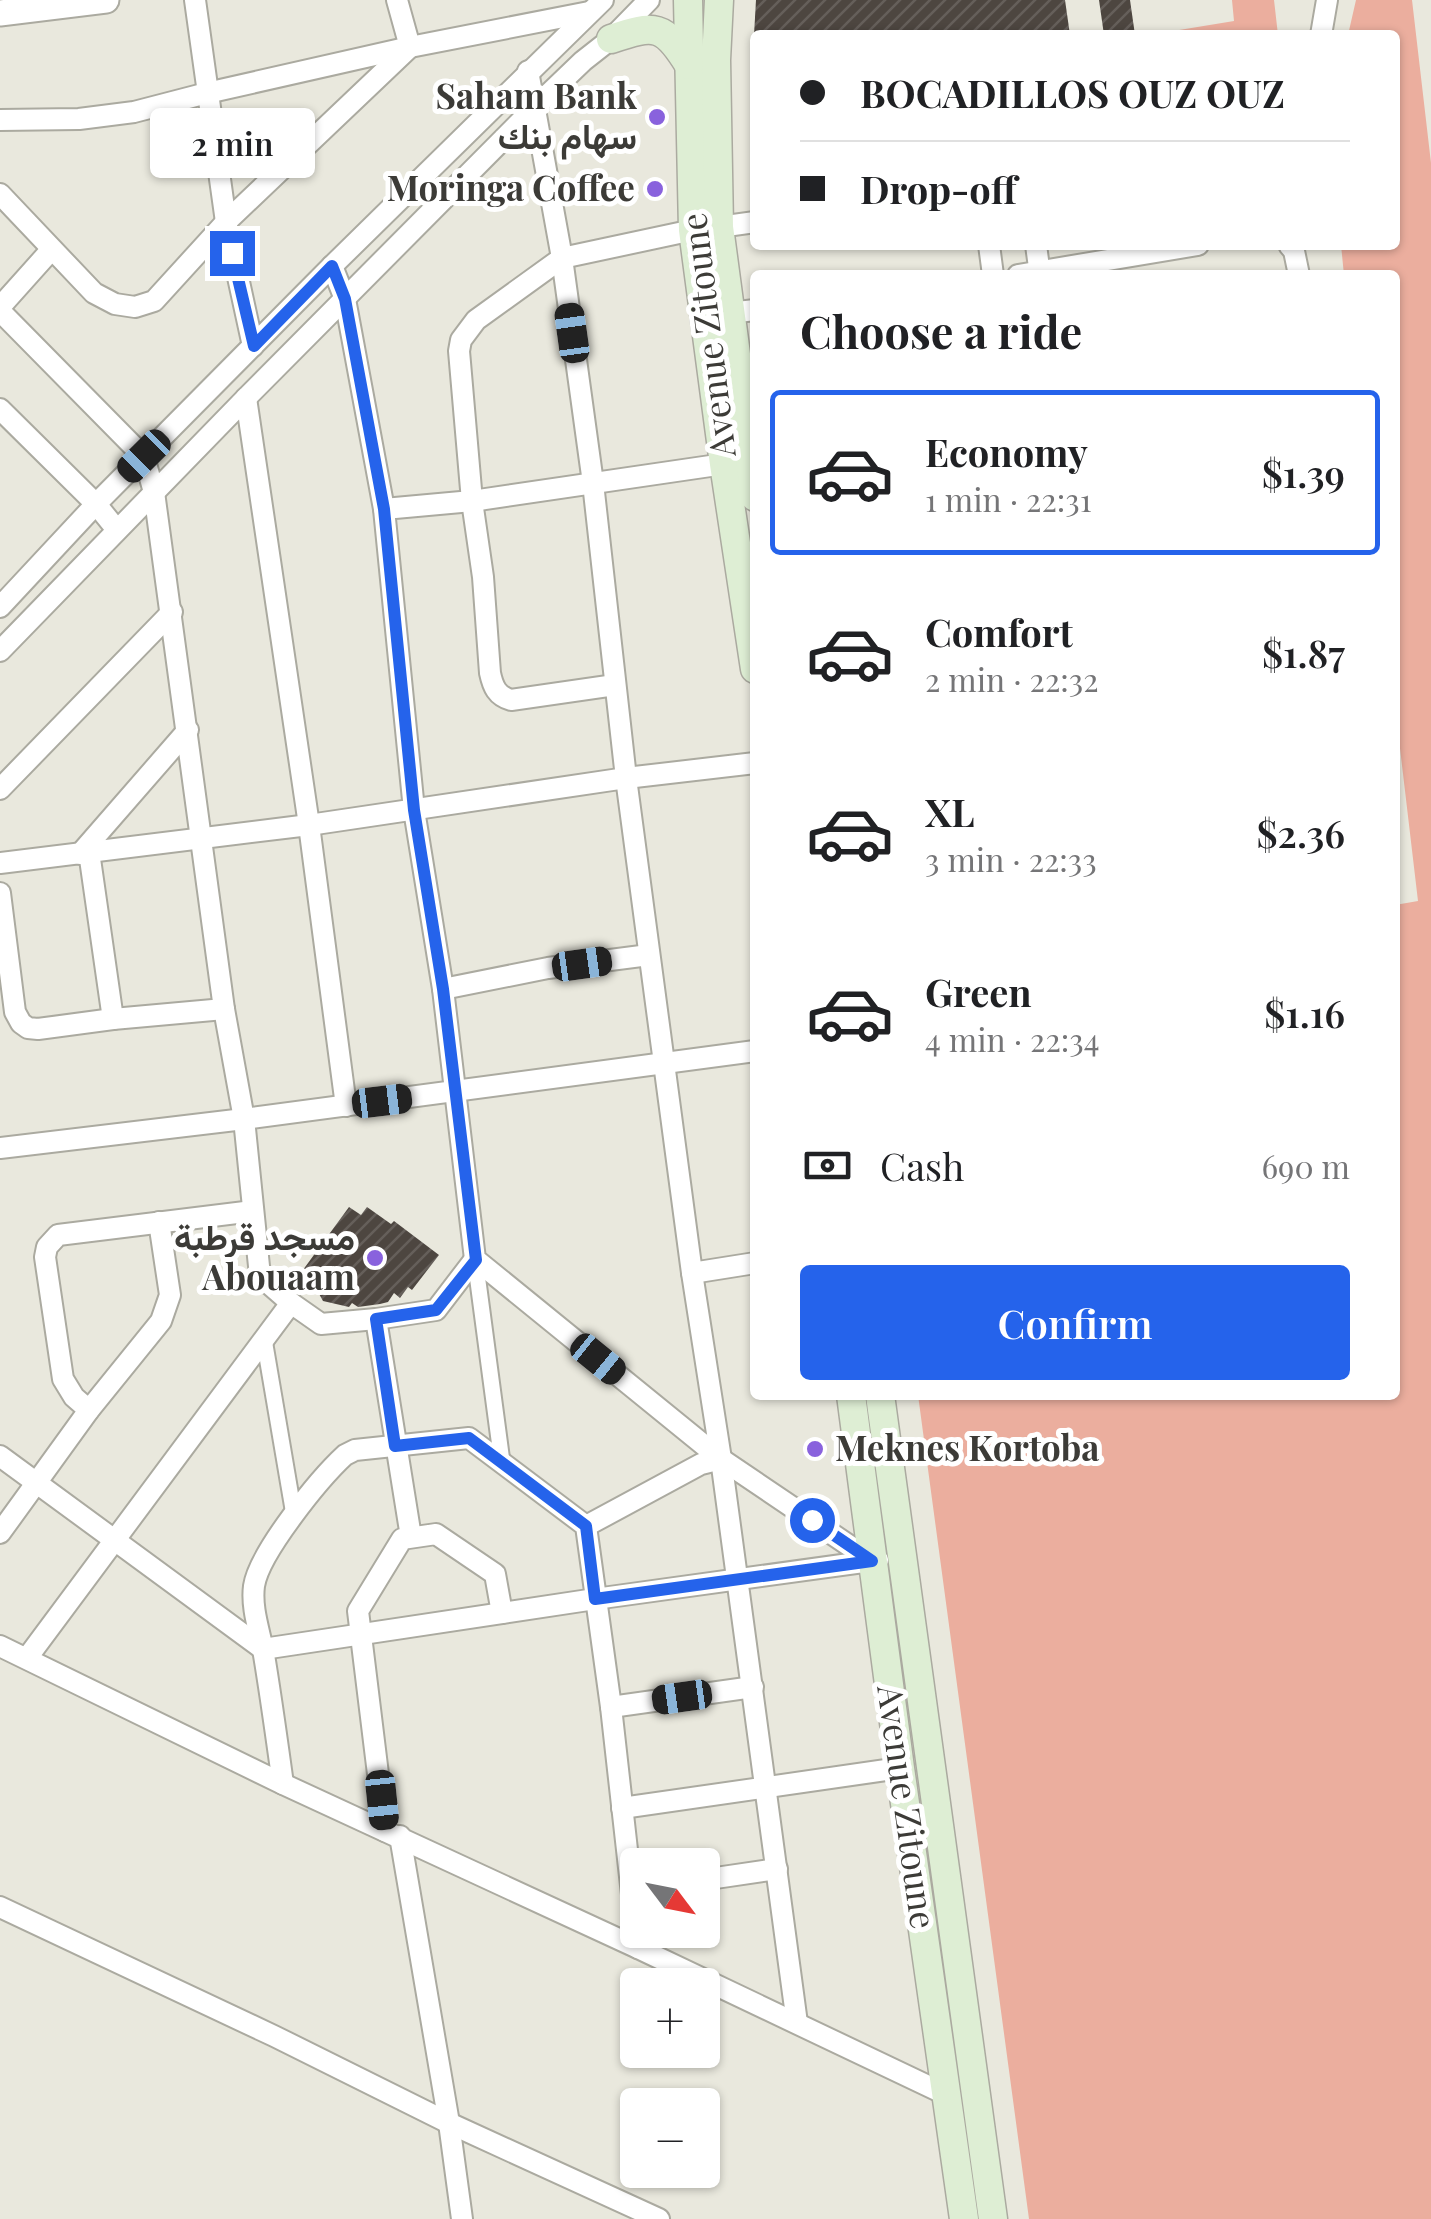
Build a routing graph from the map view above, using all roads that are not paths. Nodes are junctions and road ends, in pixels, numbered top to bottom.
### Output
1 (106, 0) edge
2 (195, 0) edge
3 (397, 0) edge
4 (649, 0) edge
5 (688, 0) edge
6 (719, 0) edge
7 (1327, 0) edge
8 (597, 6) edge
9 (0, 13) edge
10 (1322, 30) edge
11 (612, 39) junction
12 (410, 46) junction
13 (689, 64) junction
14 (528, 71) junction
15 (207, 93) junction
16 (534, 108) junction
17 (0, 120) edge
18 (0, 194) edge
19 (226, 222) junction
20 (750, 223) edge
21 (706, 228) junction
22 (51, 250) junction
23 (1171, 250) edge
24 (562, 258) junction
25 (332, 266) junction
26 (1062, 270) edge
27 (345, 299) junction
28 (0, 309) edge
29 (742, 311) edge
30 (254, 346) junction
31 (246, 398) junction
32 (0, 409) edge
33 (750, 426) edge
34 (144, 456) junction
35 (724, 464) junction
36 (593, 483) junction
37 (154, 492) junction
38 (472, 500) junction
39 (96, 504) junction
40 (384, 509) junction
41 (117, 530) junction
42 (0, 607) edge
43 (172, 612) junction
44 (750, 636) edge
45 (0, 651) edge
46 (615, 685) junction
47 (188, 730) junction
48 (750, 764) edge
49 (626, 778) junction
50 (0, 790) edge
51 (414, 810) junction
52 (309, 825) junction
53 (203, 838) junction
54 (85, 853) junction
55 (0, 863) edge
56 (0, 893) edge
57 (649, 954) junction
58 (443, 989) junction
59 (224, 1009) junction
60 (113, 1019) junction
61 (750, 1052) edge
62 (665, 1063) junction
63 (455, 1091) junction
64 (346, 1106) junction
65 (244, 1119) junction
66 (0, 1148) edge
67 (253, 1211) junction
68 (159, 1222) junction
69 (476, 1260) junction
70 (750, 1264) edge
71 (692, 1273) junction
72 (291, 1302) junction
73 (376, 1319) junction
74 (264, 1339) junction
75 (852, 1400) edge
76 (881, 1400) edge
77 (89, 1410) junction
78 (395, 1446) junction
79 (0, 1456) edge
80 (721, 1459) junction
81 (502, 1462) junction
82 (36, 1482) junction
83 (294, 1515) junction
84 (586, 1526) junction
85 (0, 1533) edge
86 (411, 1538) junction
87 (114, 1540) junction
88 (901, 1557) junction
89 (872, 1561) junction
90 (737, 1580) junction
91 (595, 1599) junction
92 (502, 1612) junction
93 (362, 1633) junction
94 (0, 1646) edge
95 (263, 1649) junction
96 (27, 1658) junction
97 (753, 1686) junction
98 (611, 1707) junction
99 (900, 1768) junction
100 (283, 1784) junction
101 (766, 1788) junction
102 (622, 1808) junction
103 (393, 1833) junction
104 (628, 1848) edge
105 (776, 1869) junction
106 (720, 1877) edge
107 (0, 1907) edge
108 (620, 1940) edge
109 (638, 1948) edge
110 (797, 2023) junction
111 (947, 2095) junction
112 (449, 2123) junction
113 (462, 2219) edge
114 (659, 2219) edge
115 (964, 2219) edge
116 (994, 2219) edge

1 - 9 street
2 - 15 street
3 - 12 street
4 - 11 street
5 - 13 main road, Avenue Zitoune
6 - 21 main road, Avenue Zitoune
7 - 10 street
8 - 12 street
8 - 14 street
11 - 13 main road
11 - 16 street
12 - 15 street
12 - 19 street
13 - 21 main road, Avenue Zitoune
14 - 16 street
14 - 25 street
15 - 17 street
15 - 19 street
16 - 24 street
16 - 27 street
18 - 22 street
19 - 22 street
19 - 30 street
20 - 21 street
21 - 24 street
21 - 29 main road, Avenue Zitoune
21 - 35 main road, Avenue Zitoune
22 - 28 street
23 - 26 street
24 - 36 street
24 - 38 street
25 - 27 street
25 - 30 street
27 - 31 street
27 - 40 street
28 - 34 street
29 - 33 main road, Avenue Zitoune
30 - 34 street
31 - 37 street
31 - 52 street
32 - 39 street
34 - 37 street
34 - 39 street
35 - 36 street
35 - 44 main road, Avenue Zitoune
36 - 38 street
36 - 46 street
37 - 41 street
37 - 43 street
38 - 40 street
38 - 46 street
39 - 41 street
39 - 42 street
40 - 51 street
41 - 45 street
43 - 47 street
43 - 50 street
46 - 49 street
47 - 53 street
47 - 54 street
48 - 49 street
49 - 51 street
49 - 57 street
51 - 52 street
51 - 58 street
52 - 53 street
52 - 64 street
53 - 54 street
53 - 59 street
54 - 55 street
54 - 60 street
56 - 60 street
57 - 58 street
57 - 62 street
58 - 63 street
59 - 60 street
59 - 65 street
61 - 62 street
62 - 63 street
62 - 71 street
63 - 64 street
63 - 69 street
64 - 65 street
65 - 66 street
65 - 67 street
67 - 68 street
67 - 72 street
68 - 77 street
68 - 77 street
69 - 73 street
69 - 80 street
69 - 81 street
70 - 71 street
71 - 80 street
72 - 73 street
72 - 74 street
73 - 78 street
74 - 83 street
74 - 87 street
75 - 89 main road, Avenue Zitoune
76 - 88 main road, Avenue Zitoune
77 - 82 street
78 - 81 street
78 - 83 street
78 - 86 street
79 - 82 street
80 - 84 street
80 - 89 street
80 - 90 street
81 - 84 street
82 - 85 street
82 - 87 street
83 - 95 street
84 - 91 street
86 - 92 street
86 - 93 street
87 - 95 street
87 - 96 street
88 - 89 street
88 - 116 main road, Avenue Zitoune
89 - 90 street
89 - 99 main road, Avenue Zitoune
90 - 91 street
90 - 97 street
91 - 92 street
91 - 98 street
92 - 93 street
93 - 95 street
93 - 103 street
94 - 96 street
95 - 100 street
96 - 100 street
97 - 98 street
97 - 101 street
98 - 102 street
99 - 101 street
99 - 111 main road, Avenue Zitoune
100 - 103 street
101 - 102 street
101 - 105 street
102 - 104 street
103 - 108 street
103 - 112 street
105 - 106 street
105 - 110 street
107 - 112 street
109 - 110 street
110 - 111 street
111 - 115 main road, Avenue Zitoune
112 - 113 street
112 - 114 street

